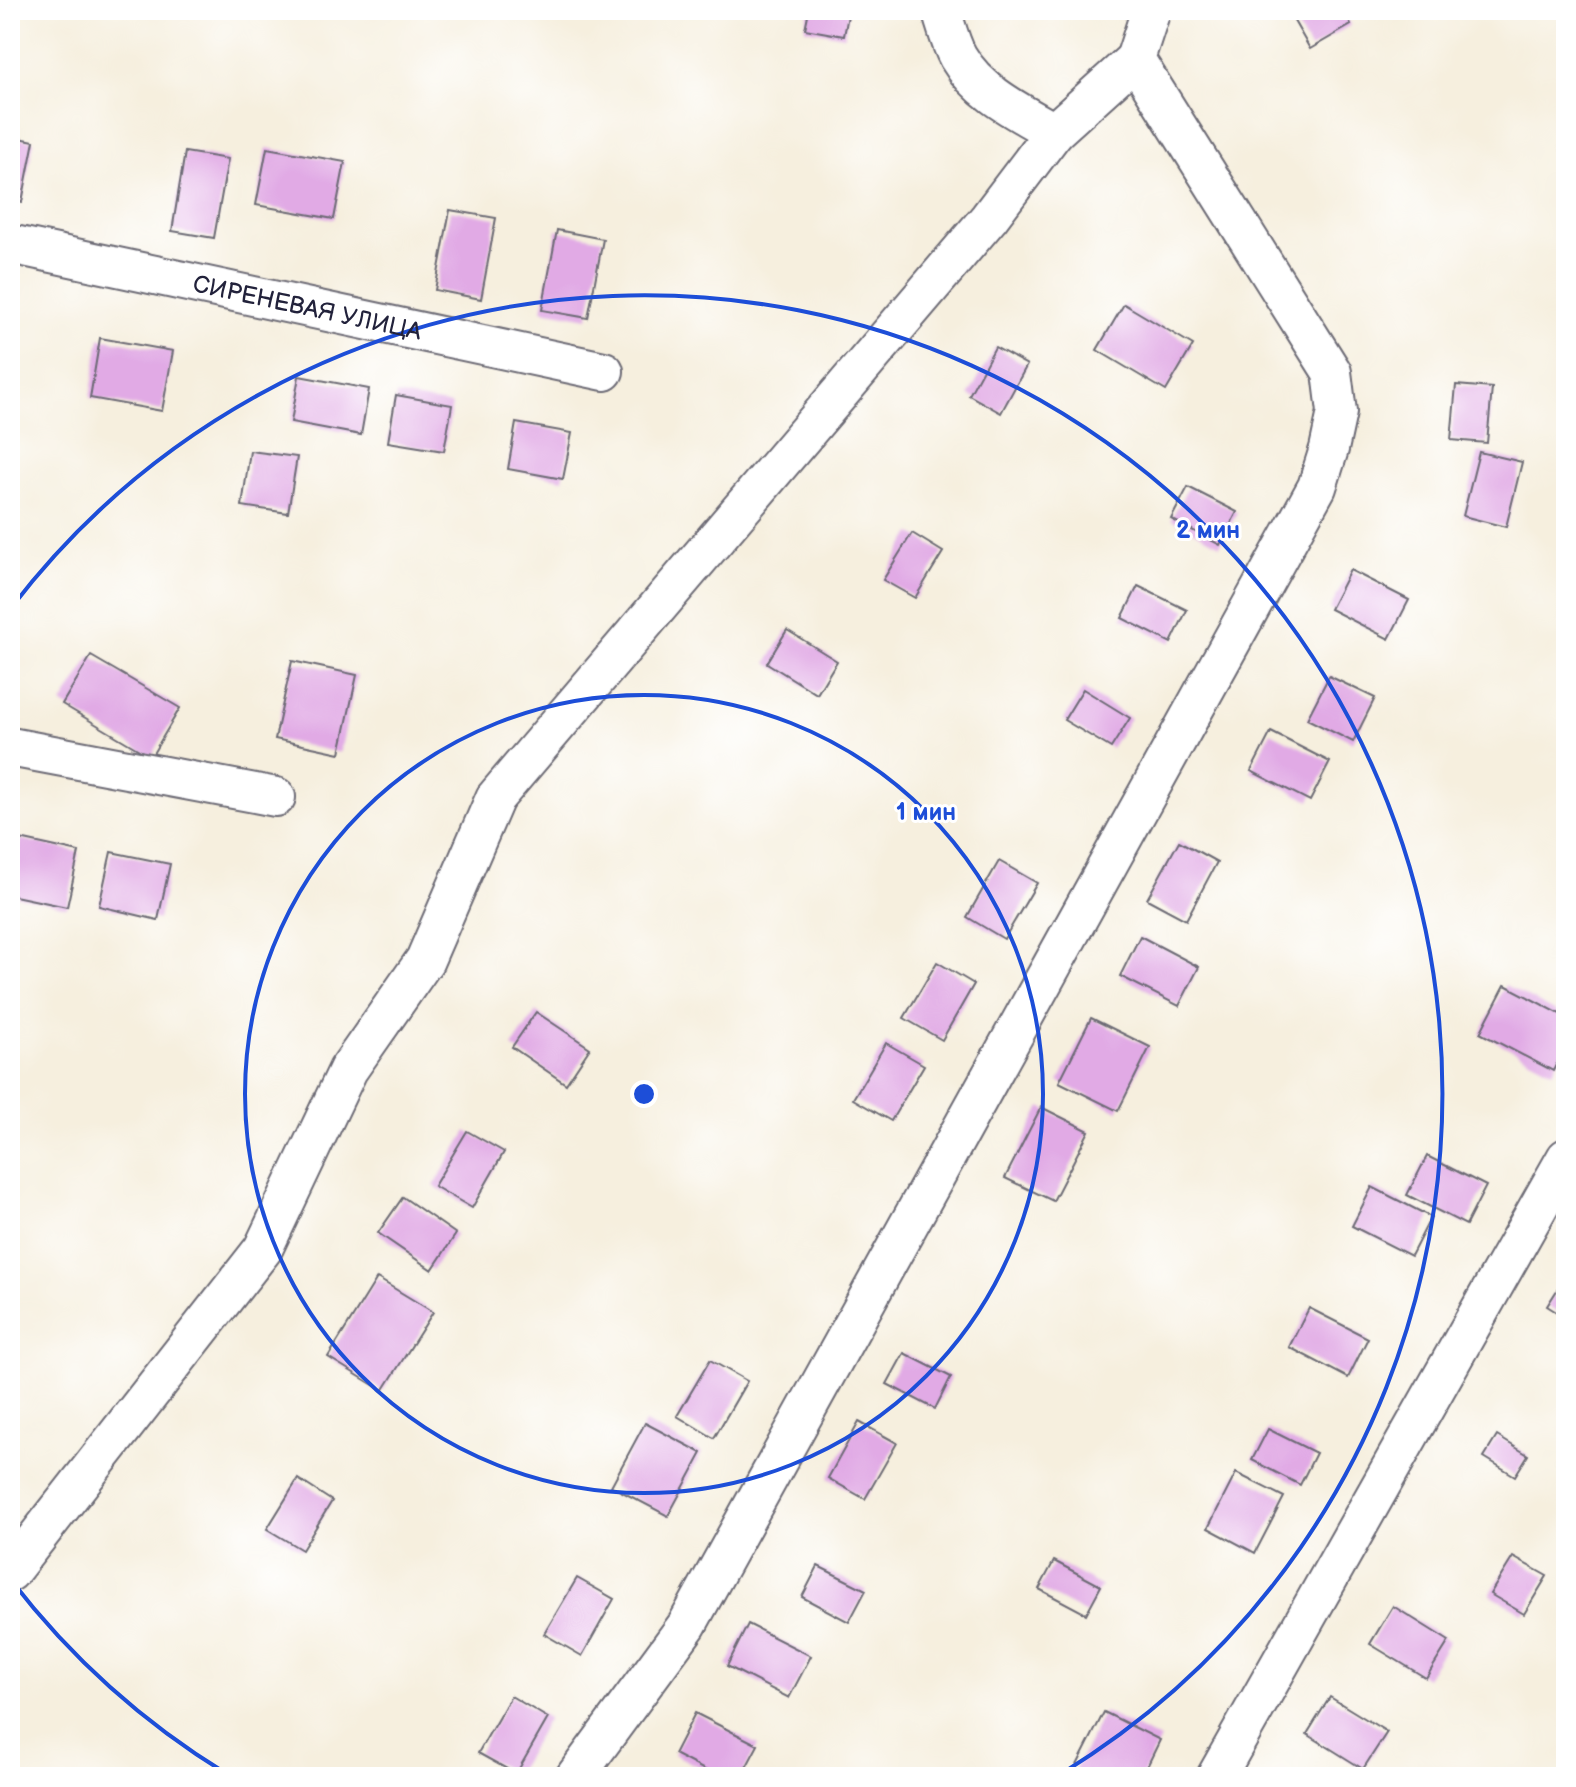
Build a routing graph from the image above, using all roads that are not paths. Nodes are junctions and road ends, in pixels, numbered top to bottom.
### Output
1 (941, 10) edge
2 (1151, 10) edge
3 (1135, 59) junction
4 (1054, 132) junction
5 (10, 244) edge
6 (604, 371) dead end
7 (10, 747) edge
8 (276, 797) dead end
9 (1566, 1158) edge
10 (10, 1572) edge
11 (575, 1777) edge
12 (1216, 1777) edge

1 - 4 street
2 - 3 street
3 - 4 street
3 - 11 street
4 - 10 street
5 - 6 street, СИРЕНЕВАЯ УЛИЦА
7 - 8 street
9 - 12 street

